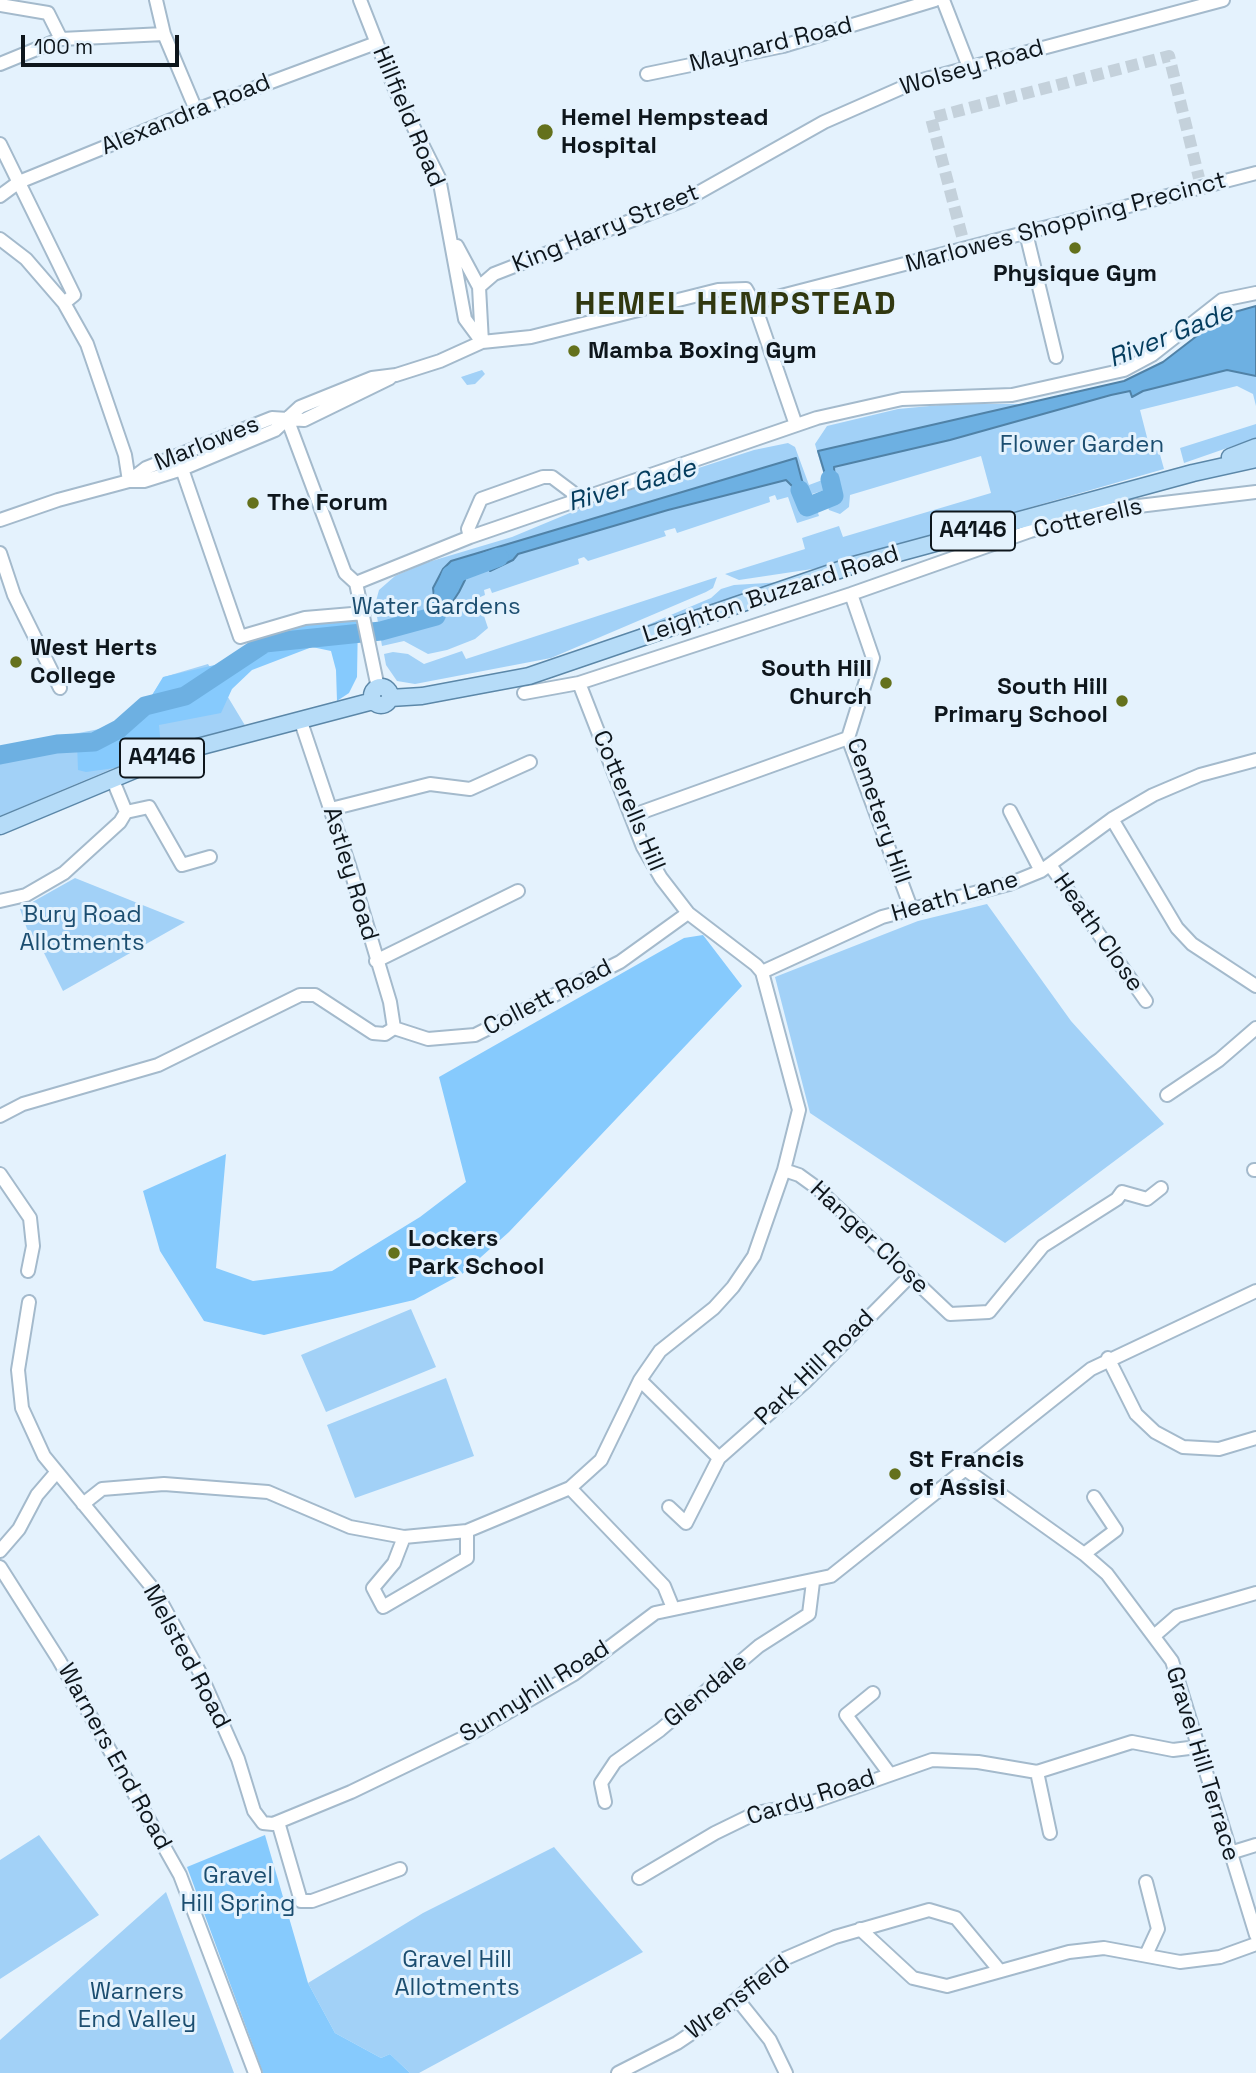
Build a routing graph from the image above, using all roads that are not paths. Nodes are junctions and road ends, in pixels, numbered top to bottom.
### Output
1 (156, 0) edge
2 (360, 0) edge
3 (936, 0) edge
4 (943, 0) edge
5 (1223, 0) edge
6 (0, 5) edge
7 (164, 34) junction
8 (61, 39) junction
9 (376, 43) junction
10 (0, 64) edge
11 (969, 67) junction
12 (647, 74) dead end
13 (196, 110) junction
14 (0, 144) edge
15 (734, 172) joint
16 (1256, 173) edge
17 (19, 182) junction
18 (0, 196) edge
19 (1026, 233) junction
20 (451, 236) junction
21 (962, 236) tunnel mouth
22 (0, 239) edge
23 (965, 249) junction
24 (479, 287) junction
25 (1256, 293) edge
26 (64, 303) junction
27 (754, 303) junction
28 (482, 342) junction
29 (1056, 357) dead end
30 (288, 421) junction
31 (796, 425) junction
32 (1256, 447) edge
33 (1256, 459) edge
34 (182, 469) junction
35 (1193, 473) junction
36 (129, 481) junction
37 (1256, 492) edge
38 (575, 502) junction
39 (0, 520) edge
40 (470, 537) junction
41 (0, 554) edge
42 (356, 583) junction
43 (851, 594) junction
44 (755, 598) junction
45 (364, 617) junction
46 (762, 622) junction
47 (579, 683) junction
48 (60, 688) dead end
49 (524, 693) dead end
50 (380, 696) junction
51 (301, 722) junction
52 (848, 738) junction
53 (1256, 760) edge
54 (530, 762) dead end
55 (112, 778) junction
56 (331, 809) junction
57 (1010, 811) dead end
58 (126, 812) junction
59 (631, 816) junction
60 (1112, 819) junction
61 (0, 826) edge
62 (209, 857) dead end
63 (1045, 868) junction
64 (518, 891) dead end
65 (0, 901) edge
66 (911, 908) junction
67 (688, 913) junction
68 (376, 961) junction
69 (762, 972) junction
70 (1256, 986) edge
71 (1146, 1001) dead end
72 (394, 1028) junction
73 (1256, 1028) edge
74 (1167, 1095) dead end
75 (0, 1116) edge
76 (784, 1170) junction
77 (0, 1174) edge
78 (1161, 1188) dead end
79 (28, 1271) dead end
80 (910, 1276) junction
81 (1256, 1291) edge
82 (30, 1302) dead end
83 (1108, 1359) junction
84 (640, 1380) junction
85 (1256, 1438) edge
86 (719, 1458) junction
87 (965, 1469) junction
88 (55, 1474) junction
89 (570, 1488) junction
90 (1094, 1497) dead end
91 (83, 1504) junction
92 (669, 1507) dead end
93 (467, 1531) junction
94 (404, 1537) junction
95 (0, 1551) edge
96 (1084, 1554) junction
97 (0, 1567) edge
98 (813, 1582) junction
99 (1256, 1592) edge
100 (673, 1608) junction
101 (1154, 1636) junction
102 (873, 1693) dead end
103 (1197, 1747) junction
104 (1037, 1772) junction
105 (889, 1773) junction
106 (605, 1802) dead end
107 (278, 1822) junction
108 (263, 1823) joint
109 (1050, 1833) dead end
110 (1256, 1845) edge
111 (1230, 1853) junction
112 (400, 1869) dead end
113 (639, 1878) dead end
114 (1146, 1882) dead end
115 (860, 1929) junction
116 (1256, 1935) edge
117 (1256, 1944) edge
118 (1146, 1955) junction
119 (1000, 1971) junction
120 (738, 2000) junction
121 (255, 2073) edge
122 (618, 2073) edge
123 (786, 2073) edge

1 - 7 street
2 - 9 street, Hillfield Road
3 - 12 street, Maynard Road
4 - 11 street
5 - 11 street, Wolsey Road
6 - 8 street
7 - 8 street
7 - 13 street
8 - 10 street
9 - 13 street, Alexandra Road
9 - 20 street, Hillfield Road
11 - 15 street, Wolsey Road
13 - 17 street, Alexandra Road
14 - 17 street
15 - 24 street, King Harry Street
16 - 19 street, Marlowes Shopping Precinct
17 - 18 street, Alexandra Road
17 - 26 street
19 - 23 street, Marlowes Shopping Precinct
19 - 29 street
20 - 24 street, Hillfield Road
20 - 28 street, Hillfield Road
21 - 23 street
22 - 26 street
23 - 27 street, Marlowes Shopping Precinct
24 - 28 street, Hillfield Road
25 - 31 street
26 - 36 street
27 - 28 street, Marlowes
27 - 31 street
28 - 30 street, Marlowes
30 - 34 street, Marlowes
30 - 36 street, Marlowes
30 - 42 street
31 - 38 street
32 - 35 main road, Leighton Buzzard Road / A4146
33 - 35 main road, Leighton Buzzard Road / A4146
34 - 36 street, Marlowes
34 - 45 street
35 - 44 main road, Leighton Buzzard Road / A4146
36 - 39 street, Marlowes
37 - 43 street, Cotterells
38 - 40 street
38 - 40 street
40 - 42 street
41 - 48 street
42 - 45 street
43 - 46 street, Cotterells
43 - 52 street, Cemetery Hill
44 - 46 street
44 - 50 main road, Leighton Buzzard Road / A4146
45 - 50 street
46 - 47 street, Cotterells
47 - 49 street, Cotterells
47 - 59 street, Cotterells Hill
50 - 51 main road, Leighton Buzzard Road / A4146
51 - 55 main road, Leighton Buzzard Road / A4146
51 - 56 street, Astley Road
52 - 59 street
52 - 66 street, Cemetery Hill
53 - 60 street, Heath Lane
54 - 56 street
55 - 58 street
55 - 61 main road, Leighton Buzzard Road / A4146
56 - 68 street, Astley Road
57 - 63 street, Heath Close
58 - 62 street
58 - 65 street
59 - 67 street, Cotterells Hill
60 - 63 street, Heath Lane
60 - 70 street
63 - 66 street, Heath Lane
63 - 71 street, Heath Close
64 - 68 street
66 - 69 street, Heath Lane
67 - 69 street, Cotterells Hill
67 - 72 street, Collett Road
68 - 72 street, Astley Road
69 - 76 street
72 - 75 street, Collett Road
73 - 74 street
76 - 80 street, Hanger Close
76 - 84 street
77 - 79 street
78 - 80 street, Hanger Close
80 - 86 street, Park Hill Road
81 - 83 street, Sunnyhill Road
82 - 88 street, Melsted Road
83 - 85 street
83 - 87 street, Sunnyhill Road
84 - 86 street
84 - 89 street
86 - 92 street, Park Hill Road
87 - 96 street, Gravel Hill Terrace
87 - 98 street, Sunnyhill Road
88 - 91 street, Melsted Road
88 - 95 street
89 - 93 street
89 - 100 street
90 - 96 street
91 - 94 street
91 - 108 street, Melsted Road
93 - 94 street
93 - 94 street
96 - 101 street, Gravel Hill Terrace
97 - 121 street, Warners End Road
98 - 100 street, Sunnyhill Road
98 - 106 street, Glendale
99 - 101 street
100 - 107 street, Sunnyhill Road
101 - 103 street, Gravel Hill Terrace
102 - 105 street
103 - 104 street, Cardy Road
103 - 111 street, Gravel Hill Terrace
104 - 105 street, Cardy Road
104 - 109 street
105 - 113 street, Cardy Road
107 - 108 street, Sunnyhill Road
107 - 112 street
110 - 111 street
111 - 116 street, Gravel Hill Terrace
114 - 118 street
115 - 119 street
115 - 119 street, Wrensfield
115 - 120 street, Wrensfield
117 - 118 street
118 - 119 street
120 - 122 street, Wrensfield
120 - 123 street

